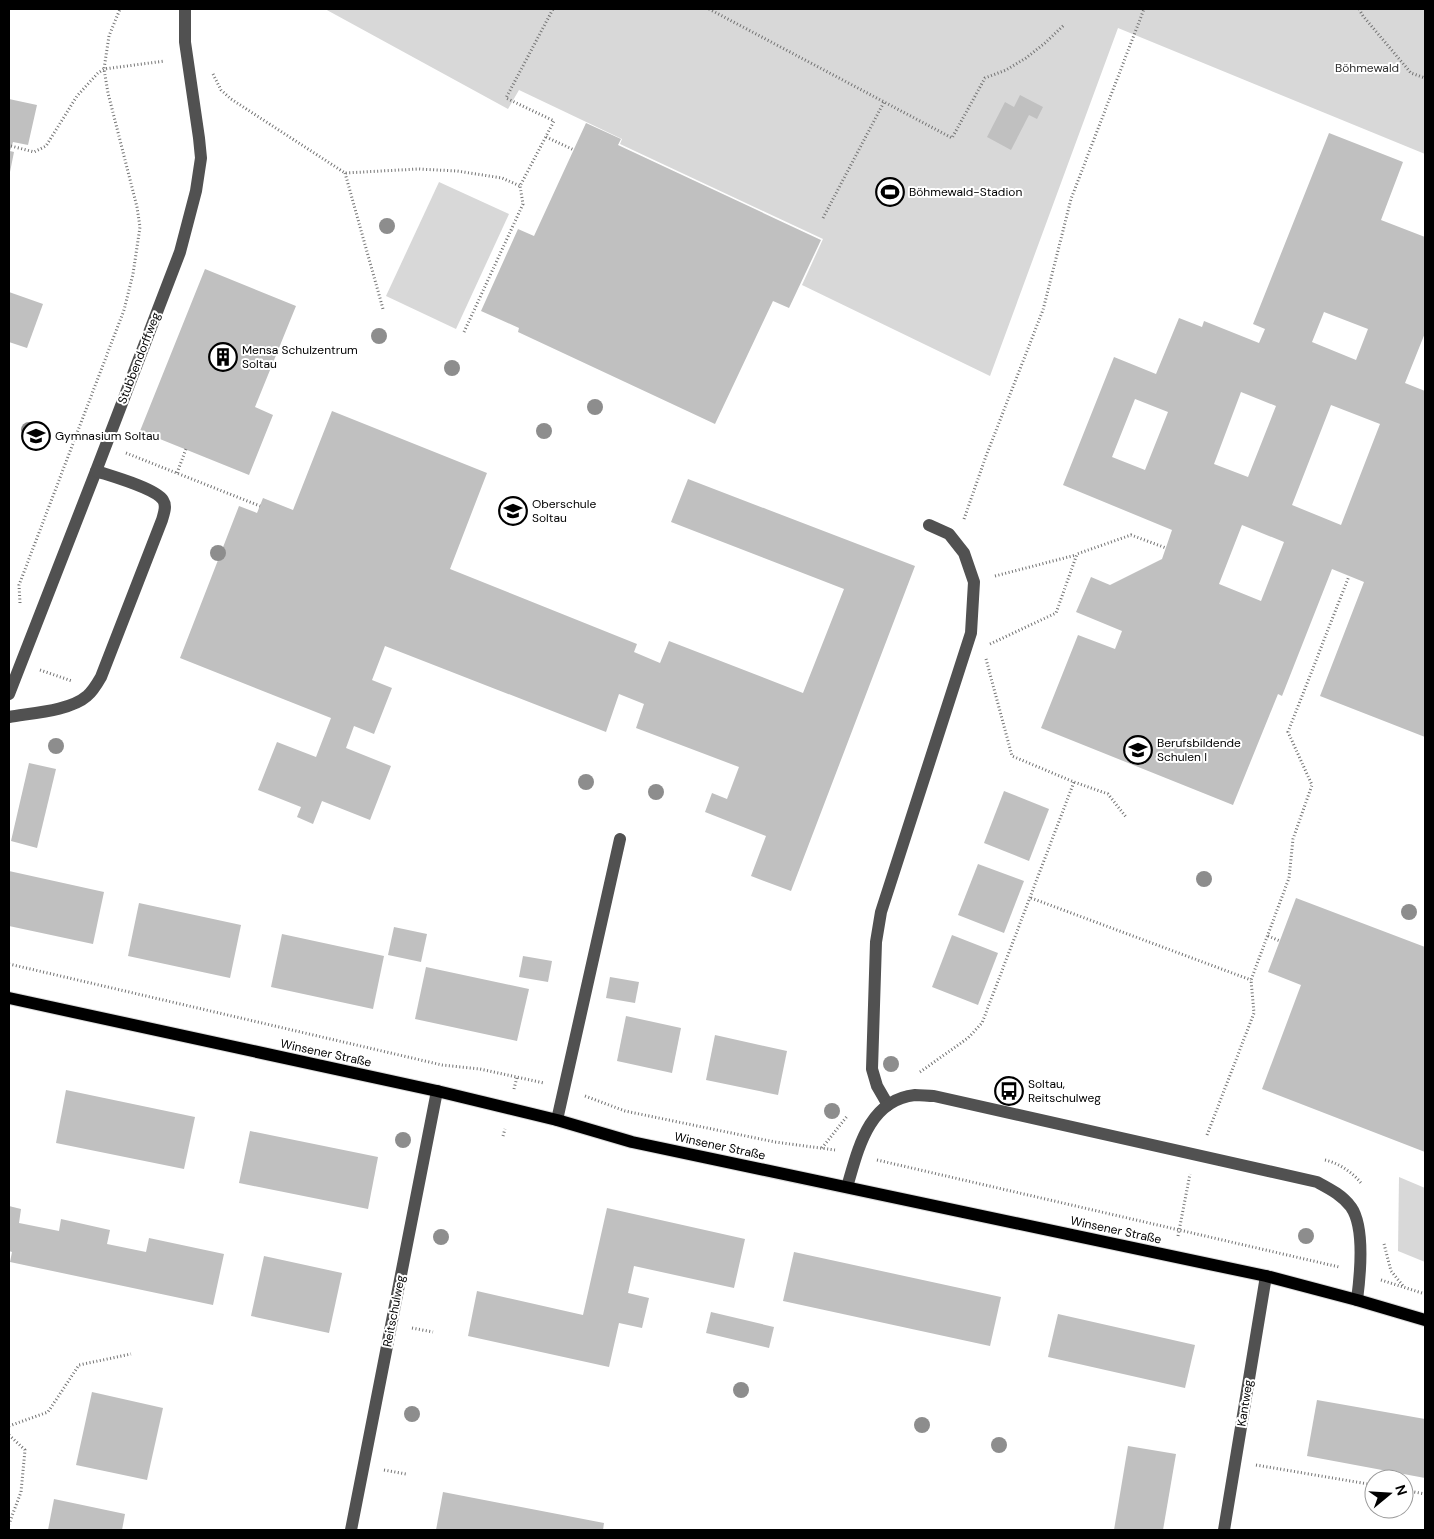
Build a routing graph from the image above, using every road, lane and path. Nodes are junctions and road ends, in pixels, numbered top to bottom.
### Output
1 (120, 9) edge
2 (185, 9) edge
3 (552, 9) edge
4 (709, 9) edge
5 (1144, 9) edge
6 (1359, 9) edge
7 (1064, 25) dead end
8 (188, 58) junction
9 (104, 69) junction
10 (1425, 78) edge
11 (221, 90) dead end
12 (884, 102) junction
13 (546, 137) junction
14 (12, 146) dead end
15 (574, 150) dead end
16 (345, 173) junction
17 (520, 186) junction
18 (823, 218) dead end
19 (383, 309) dead end
20 (464, 332) dead end
21 (106, 445) junction
22 (186, 449) dead end
23 (96, 471) junction
24 (177, 473) junction
25 (260, 506) dead end
26 (929, 526) dead end
27 (956, 543) junction
28 (1166, 548) dead end
29 (1077, 554) junction
30 (1349, 576) dead end
31 (974, 582) junction
32 (20, 604) dead end
33 (968, 643) junction
34 (983, 647) junction
35 (21, 663) junction
36 (93, 689) junction
37 (9, 694) edge
38 (9, 716) edge
39 (1074, 782) junction
40 (1126, 817) dead end
41 (620, 839) dead end
42 (1030, 898) junction
43 (1268, 936) junction
44 (1280, 941) dead end
45 (9, 964) edge
46 (1251, 980) junction
47 (9, 998) edge
48 (920, 1072) dead end
49 (564, 1087) junction
50 (436, 1091) junction
51 (888, 1105) junction
52 (557, 1120) junction
53 (856, 1155) junction
54 (1194, 1155) junction
55 (847, 1187) junction
56 (1180, 1230) junction
57 (1174, 1257) junction
58 (1322, 1263) dead end
59 (1266, 1276) junction
60 (1357, 1300) junction
61 (1425, 1320) edge
62 (131, 1354) dead end
63 (9, 1426) edge
64 (9, 1435) edge
65 (1235, 1462) junction
66 (1364, 1483) edge
67 (9, 1524) edge
68 (352, 1530) edge
69 (1224, 1530) edge

1 - 9 path
2 - 8 street, Stubbendorffweg
3 - 13 path
4 - 12 path
5 - 27 path
6 - 10 path
7 - 12 path
8 - 9 path
8 - 21 street, Stubbendorffweg
9 - 14 path
9 - 32 path
11 - 16 path
12 - 18 path
13 - 15 path
13 - 17 path
16 - 17 path
16 - 19 path
17 - 20 path
21 - 23 street, Stubbendorffweg
21 - 24 path
22 - 24 path
23 - 35 street, Stubbendorffweg
23 - 36 street
24 - 25 path
26 - 27 street
27 - 31 street
28 - 29 path
29 - 31 path
29 - 34 path
30 - 43 path
31 - 33 street
33 - 34 path
33 - 51 street
34 - 39 path
35 - 36 path
35 - 37 street, Stubbendorffweg
36 - 38 street
39 - 40 path
39 - 42 path
41 - 49 street
42 - 46 path
42 - 48 path
43 - 44 path
43 - 46 path
45 - 49 path
46 - 54 path
47 - 50 main road, Winsener Straße
49 - 52 street
49 - 53 path
50 - 52 main road, Winsener Straße
50 - 68 street, Reitschulweg
51 - 53 street
51 - 54 street
52 - 55 main road, Winsener Straße
53 - 55 street
53 - 56 path
54 - 56 path
54 - 60 street
55 - 57 main road, Winsener Straße
56 - 57 path
56 - 58 path
57 - 59 main road, Winsener Straße
59 - 60 main road, Winsener Straße
59 - 65 street, Kantweg
60 - 61 main road, Winsener Straße
62 - 63 path
64 - 67 path
65 - 66 path
65 - 69 street, Kantweg

